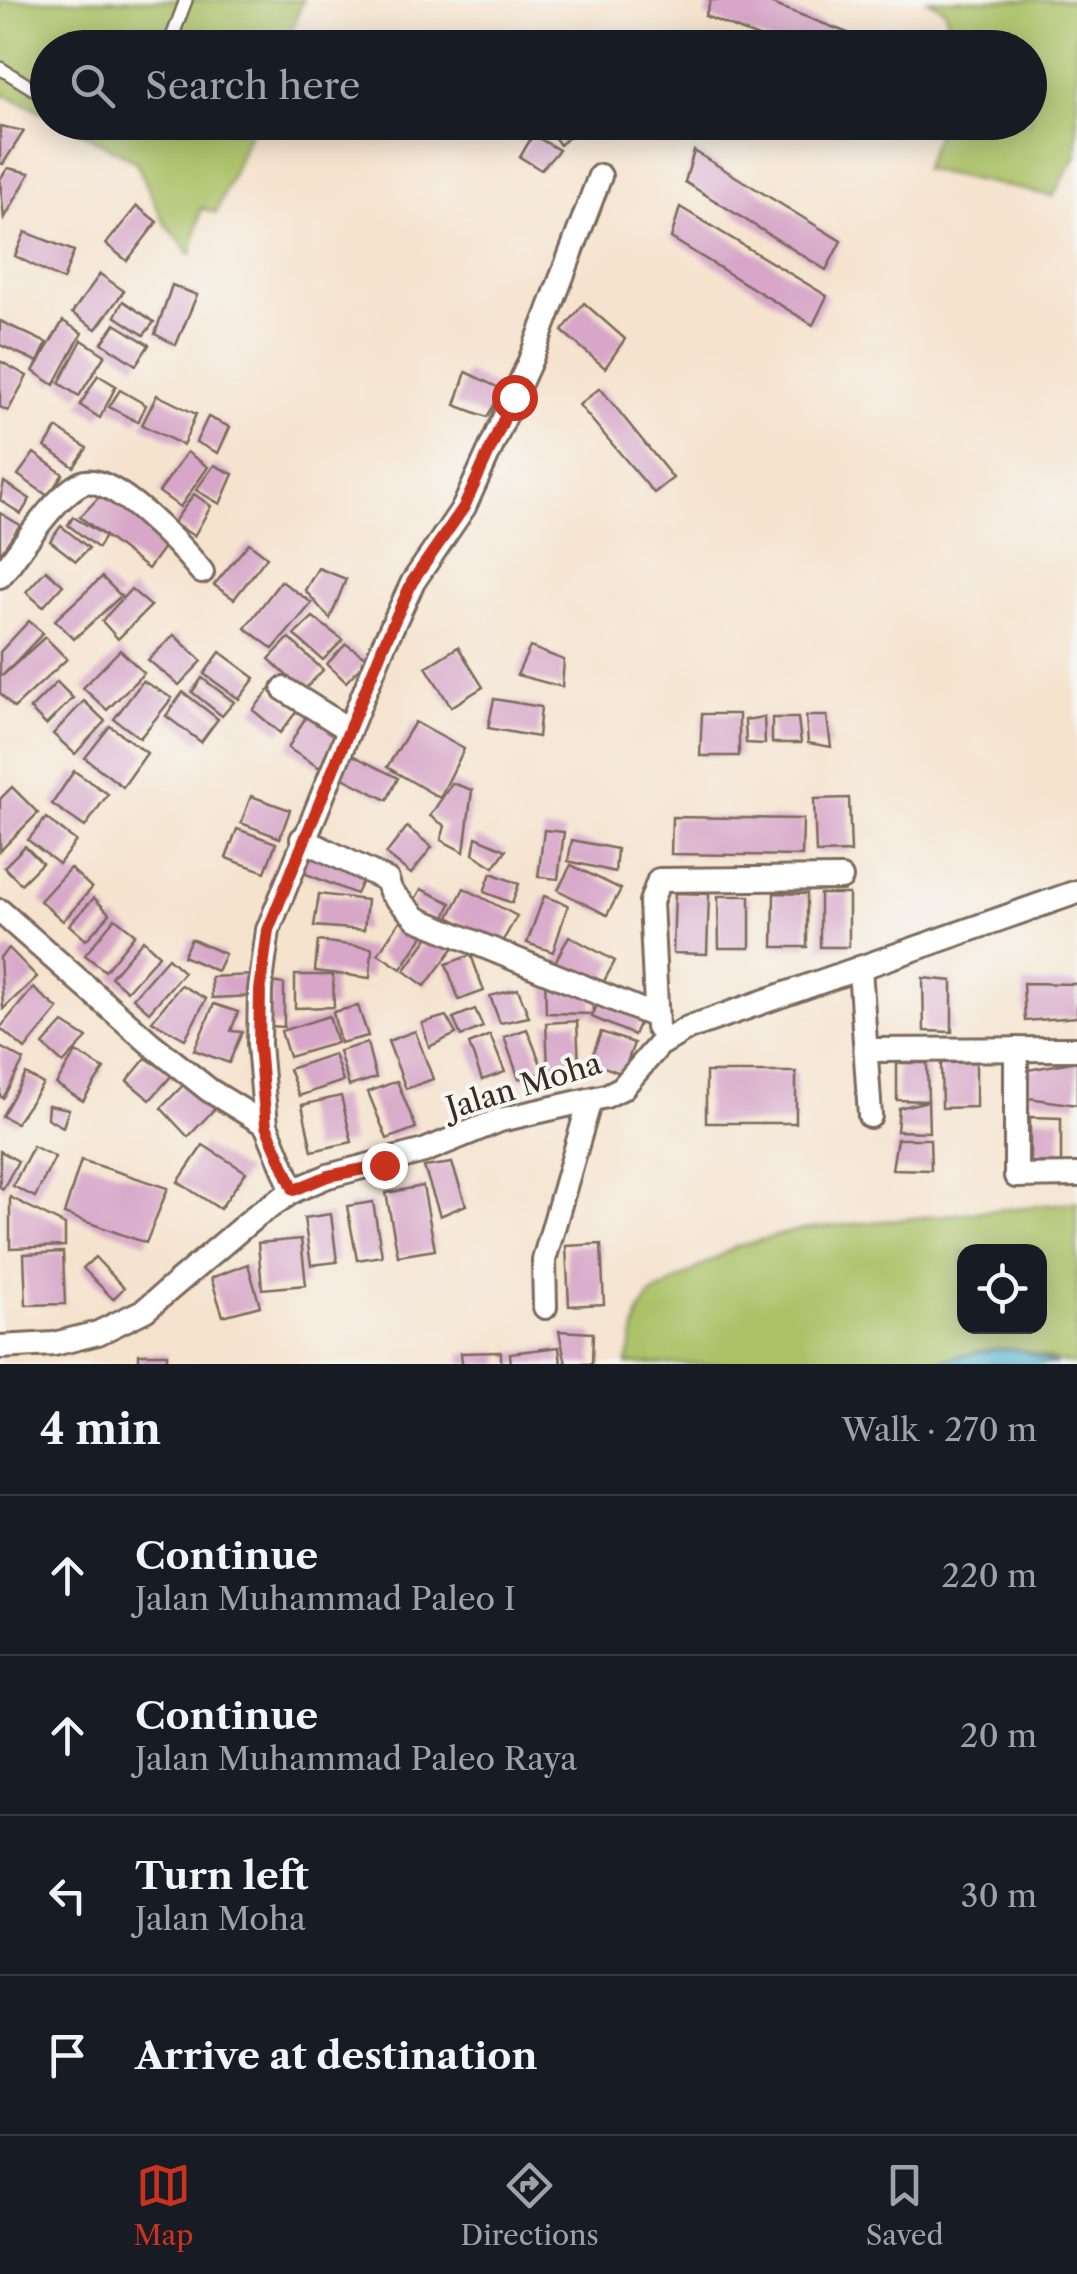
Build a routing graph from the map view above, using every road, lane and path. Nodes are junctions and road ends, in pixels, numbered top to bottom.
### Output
1 (186, 0) edge
2 (175, 30) edge
3 (0, 68) edge
4 (30, 87) edge
5 (600, 176) dead end
6 (202, 572) dead end
7 (0, 576) edge
8 (284, 689) dead end
9 (348, 729) junction
10 (302, 839) junction
11 (841, 878) dead end
12 (1077, 892) edge
13 (0, 911) edge
14 (860, 968) junction
15 (655, 1016) junction
16 (659, 1046) junction
17 (1016, 1049) junction
18 (1077, 1049) edge
19 (868, 1050) junction
20 (590, 1100) junction
21 (870, 1116) dead end
22 (266, 1126) junction
23 (1077, 1175) edge
24 (294, 1190) junction
25 (545, 1306) dead end
26 (0, 1347) edge

1 - 2 lane
3 - 4 lane
5 - 9 street
6 - 7 street
8 - 9 street
9 - 10 street
10 - 15 street
10 - 22 street
11 - 15 street
12 - 14 street, Jalan Moha
13 - 22 street
14 - 16 street, Jalan Moha
14 - 19 street
15 - 16 street
16 - 20 street, Jalan Moha
17 - 18 street
17 - 19 street
17 - 23 street
19 - 21 street
20 - 24 street, Jalan Moha
20 - 25 street
22 - 24 street
24 - 26 street, Jalan Moha

